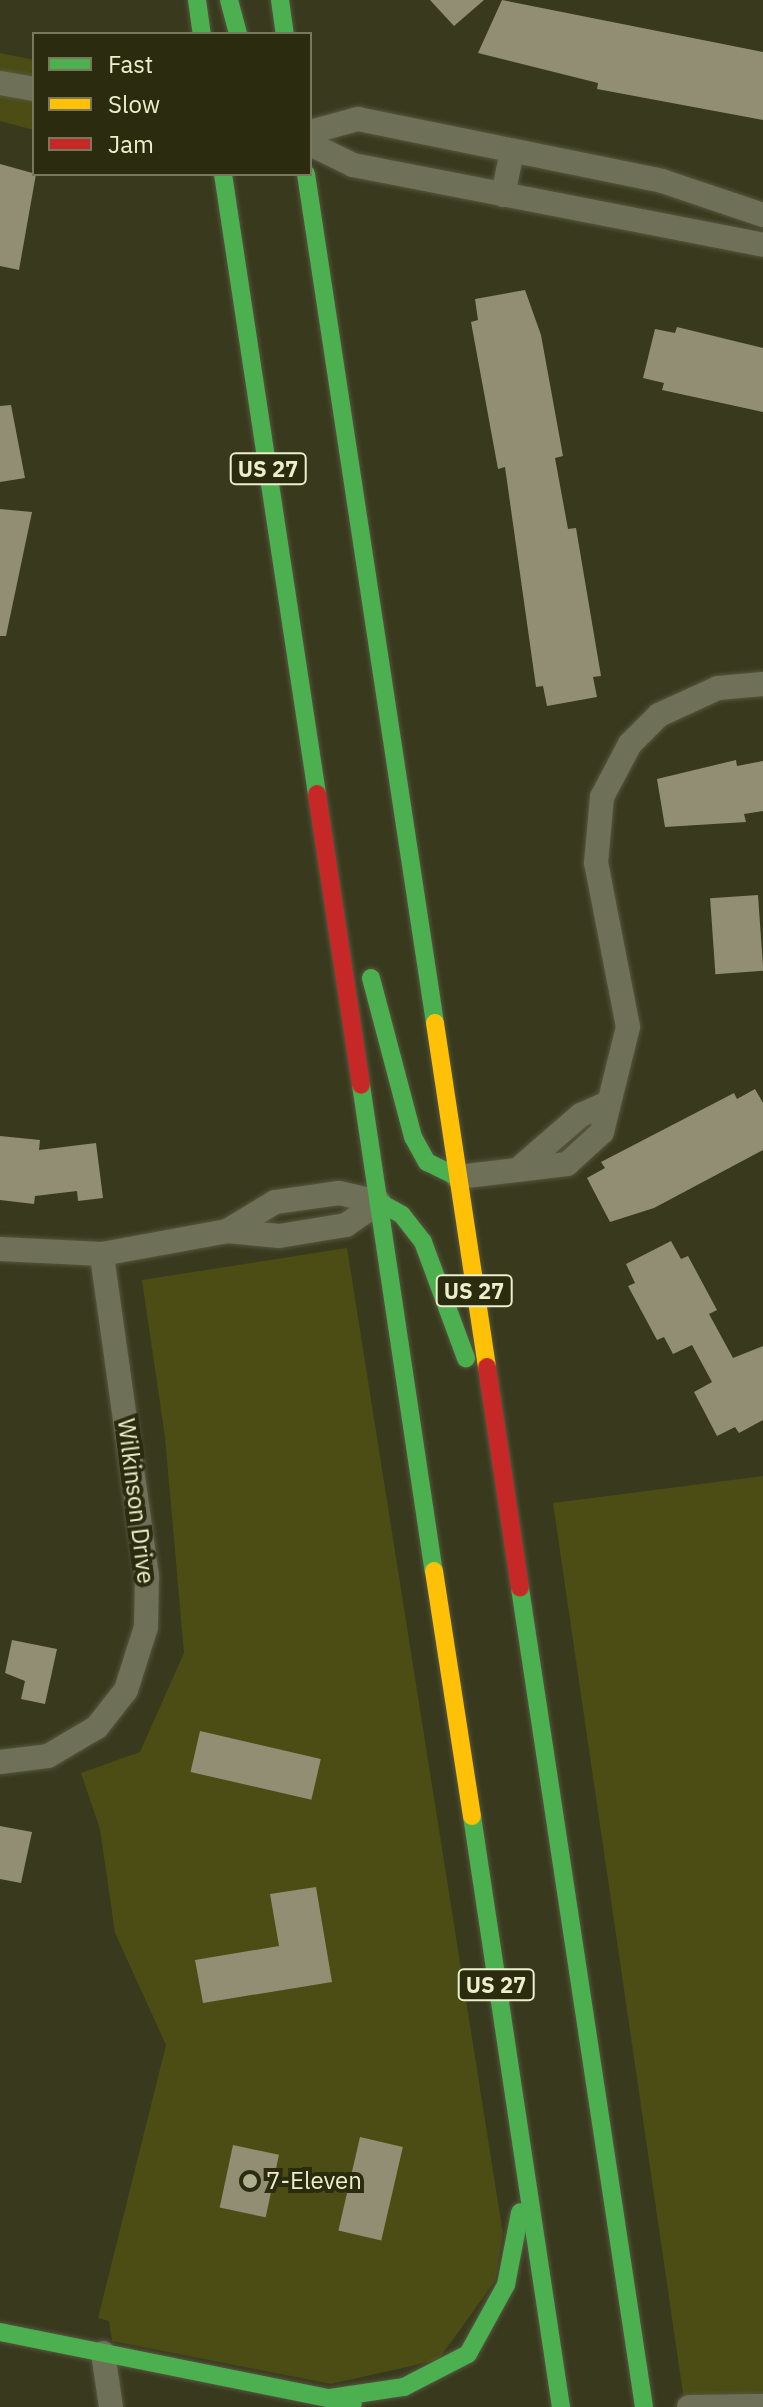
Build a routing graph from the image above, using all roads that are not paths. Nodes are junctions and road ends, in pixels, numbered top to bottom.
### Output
1 (197, 0) edge
2 (229, 0) edge
3 (280, 0) edge
4 (202, 32) edge
5 (237, 32) edge
6 (285, 32) edge
7 (0, 83) edge
8 (32, 89) edge
9 (312, 131) edge
10 (312, 145) edge
11 (512, 151) junction
12 (223, 176) edge
13 (306, 176) edge
14 (503, 195) junction
15 (763, 215) edge
16 (763, 245) edge
17 (281, 554) junction
18 (311, 601) dead end
19 (763, 684) edge
20 (367, 955) dead end
21 (458, 1177) junction
22 (379, 1202) junction
23 (227, 1231) junction
24 (0, 1249) edge
25 (102, 1254) junction
26 (496, 1439) junction
27 (0, 1762) edge
28 (526, 2182) junction
29 (0, 2332) edge
30 (103, 2353) junction
31 (330, 2398) junction
32 (763, 2406) edge
33 (111, 2407) edge
34 (372, 2407) edge
35 (561, 2407) edge
36 (644, 2407) edge
37 (689, 2407) edge

1 - 4 main road
2 - 5 main road
3 - 6 main road
7 - 8 street
9 - 11 street
10 - 14 street
11 - 14 street
11 - 15 street
12 - 17 main road, US 27
13 - 21 main road, US 27
14 - 16 street
17 - 18 main road
17 - 22 main road, US 27
19 - 21 street
20 - 21 main road
21 - 26 main road, US 27
22 - 23 street
22 - 23 street
22 - 26 main road
22 - 28 main road, US 27
23 - 25 street
24 - 25 street
25 - 27 street, Wilkinson Drive
26 - 36 main road, US 27
28 - 31 main road
28 - 35 main road, US 27
29 - 30 main road
30 - 31 main road
30 - 33 street
31 - 34 main road
32 - 37 street

